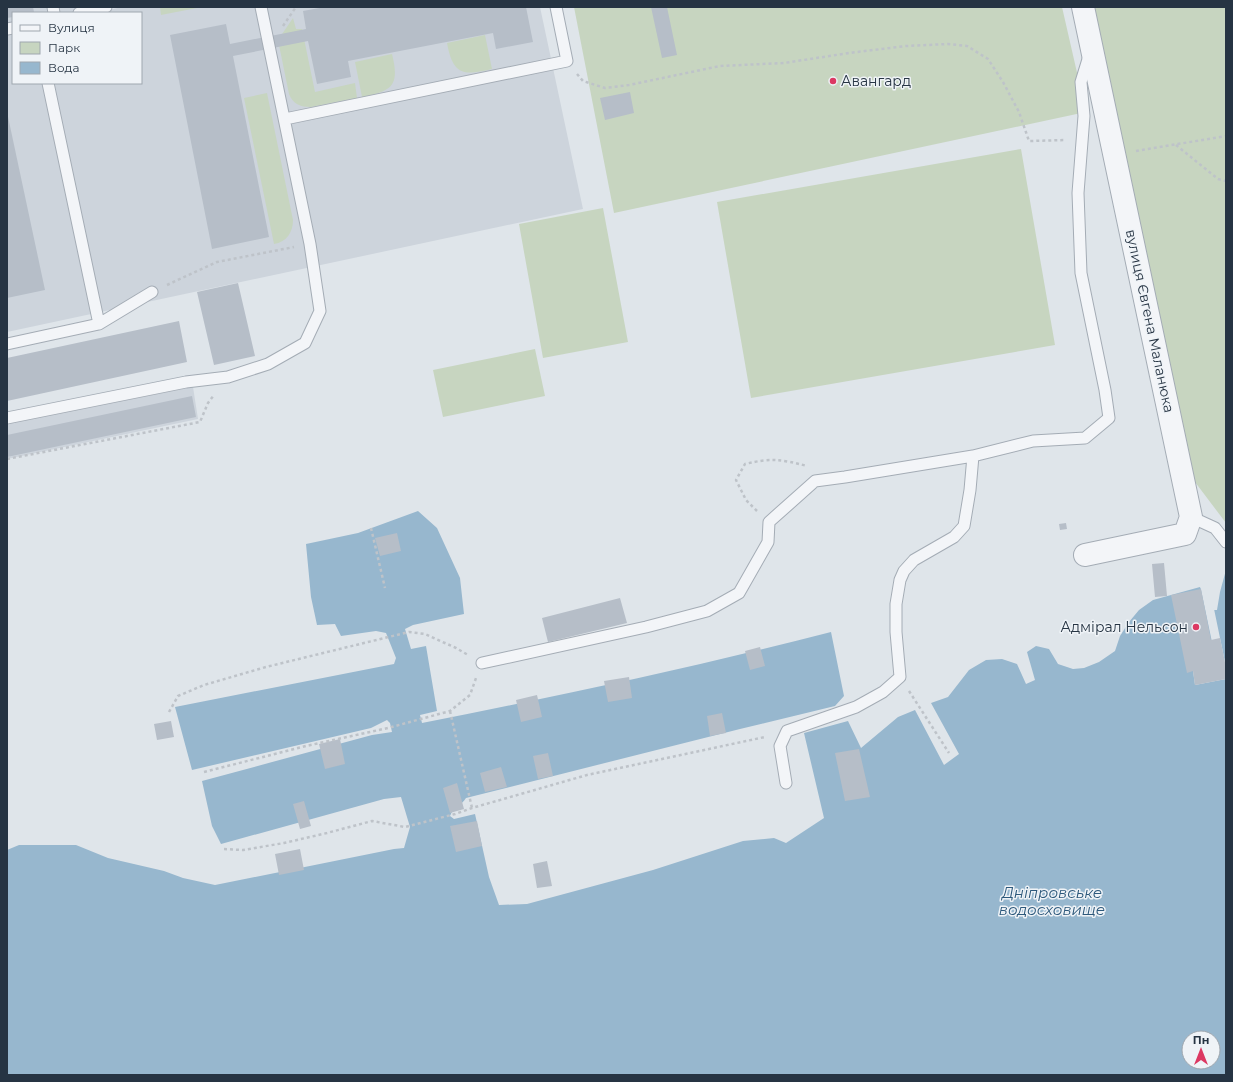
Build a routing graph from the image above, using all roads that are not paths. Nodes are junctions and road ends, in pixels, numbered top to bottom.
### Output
1 (106, 7) edge
2 (261, 7) edge
3 (556, 7) edge
4 (1083, 7) edge
5 (84, 12) edge
6 (1092, 49) junction
7 (48, 84) edge
8 (285, 119) junction
9 (152, 292) road end
10 (99, 324) junction
11 (7, 344) edge
12 (7, 418) edge
13 (973, 456) junction
14 (1191, 517) junction
15 (1226, 542) edge
16 (1085, 555) dead end
17 (482, 663) road end
18 (786, 783) dead end

1 - 5 lane
2 - 8 lane
3 - 8 lane
4 - 6 street, вулиця Євгена Маланюка
6 - 13 lane
6 - 14 street, вулиця Євгена Маланюка
7 - 10 lane
8 - 12 lane
9 - 10 lane
10 - 11 lane
13 - 17 lane
13 - 18 lane
14 - 15 lane
14 - 16 street

